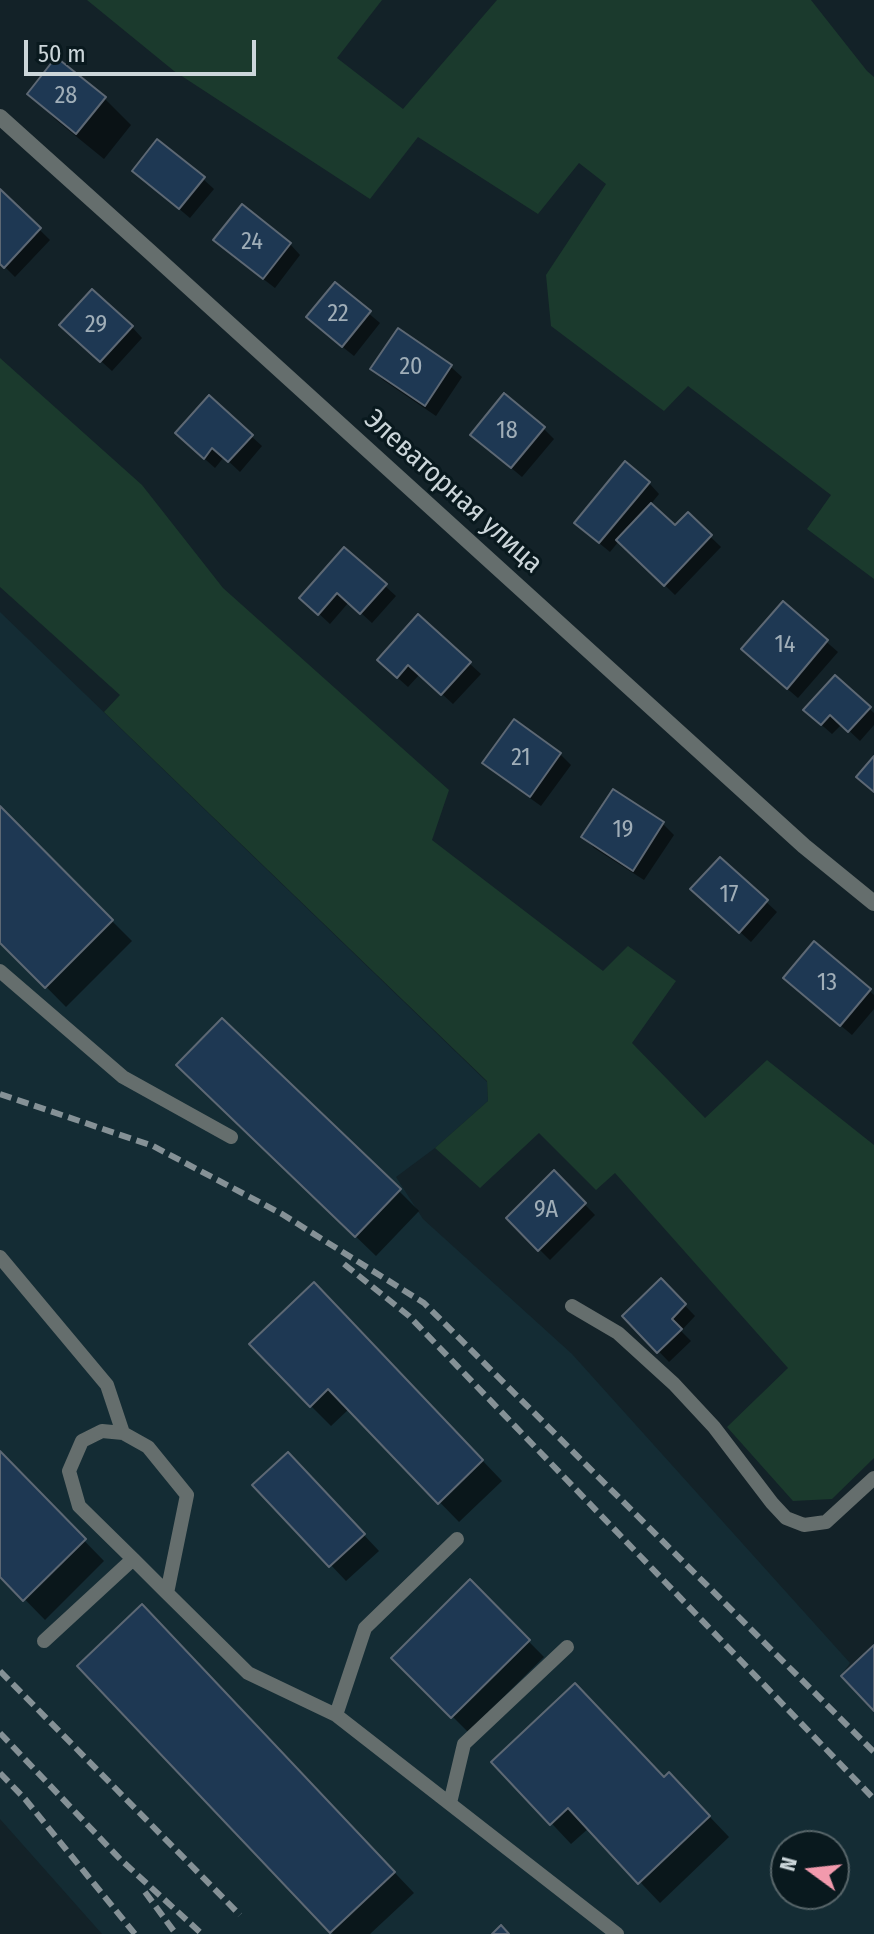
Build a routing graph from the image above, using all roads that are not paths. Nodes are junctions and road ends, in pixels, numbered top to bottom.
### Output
1 (0, 117) edge
2 (874, 903) edge
3 (0, 971) edge
4 (231, 1137) dead end
5 (0, 1257) edge
6 (572, 1306) dead end
7 (123, 1433) junction
8 (874, 1478) edge
9 (457, 1539) dead end
10 (133, 1559) junction
11 (167, 1593) junction
12 (44, 1641) dead end
13 (567, 1647) dead end
14 (336, 1715) junction
15 (450, 1803) junction
16 (617, 1934) edge

1 - 2 street, Элеваторная улица
3 - 4 lane
5 - 7 lane
6 - 8 lane
7 - 10 lane
7 - 11 lane
9 - 14 lane
10 - 11 lane
10 - 12 lane
11 - 14 lane
13 - 15 lane
14 - 15 lane
15 - 16 lane

